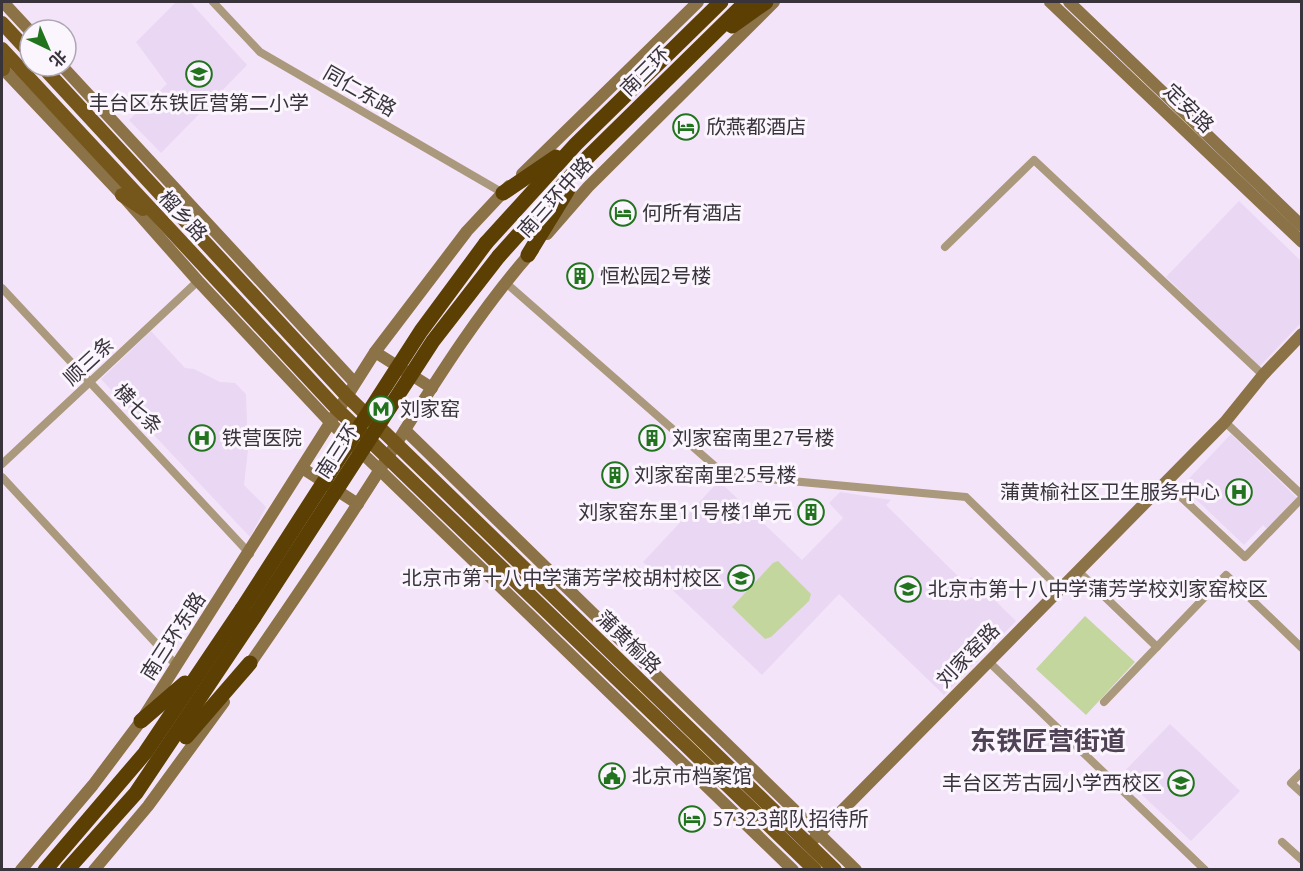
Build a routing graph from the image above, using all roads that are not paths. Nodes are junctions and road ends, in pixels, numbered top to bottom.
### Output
1 (3, 2) edge
2 (213, 2) edge
3 (698, 2) edge
4 (721, 2) edge
5 (746, 2) edge
6 (766, 2) edge
7 (774, 2) edge
8 (1050, 2) edge
9 (1069, 2) edge
10 (18, 18) edge
11 (2, 23) edge
12 (18, 40) edge
13 (2, 49) edge
14 (693, 53) junction
15 (2, 68) edge
16 (53, 78) edge
17 (74, 78) edge
18 (576, 144) junction
19 (588, 157) junction
20 (503, 193) junction
21 (122, 195) junction
22 (166, 226) junction
23 (1302, 226) edge
24 (1302, 242) edge
25 (945, 247) dead end
26 (528, 255) junction
27 (198, 281) junction
28 (506, 283) junction
29 (2, 288) edge
30 (1302, 334) edge
31 (375, 352) junction
32 (1263, 375) junction
33 (354, 382) junction
34 (90, 383) junction
35 (432, 388) junction
36 (346, 395) junction
37 (333, 415) junction
38 (1225, 422) junction
39 (405, 430) junction
40 (396, 443) junction
41 (388, 457) junction
42 (2, 464) edge
43 (302, 468) junction
44 (380, 470) junction
45 (2, 477) edge
46 (1165, 482) junction
47 (1302, 497) edge
48 (358, 504) junction
49 (250, 554) junction
50 (1078, 571) junction
51 (1060, 589) junction
52 (248, 613) junction
53 (622, 642) junction
54 (1157, 647) junction
55 (1302, 648) edge
56 (620, 660) junction
57 (989, 662) junction
58 (250, 663) junction
59 (177, 666) junction
60 (201, 669) junction
61 (1104, 702) dead end
62 (141, 721) junction
63 (1302, 772) edge
64 (136, 793) junction
65 (1302, 793) edge
66 (820, 833) junction
67 (1282, 842) dead end
68 (804, 849) junction
69 (1302, 860) edge
70 (788, 868) edge
71 (21, 870) edge
72 (45, 870) edge
73 (67, 870) edge
74 (94, 870) edge
75 (815, 870) edge
76 (835, 870) edge
77 (856, 870) edge
78 (1205, 870) edge

1 - 10 street
2 - 20 street, 同仁东路
3 - 20 street, 南三环中路
4 - 18 highway, 南三环
5 - 14 highway, 南三环
6 - 14 highway
7 - 26 street, 南三环中路
8 - 24 street, 定安路
9 - 23 street, 定安路
11 - 12 main road
13 - 22 main road, 榴乡路
14 - 19 highway, 南三环
15 - 21 street, 榴乡路
16 - 36 main road, 榴乡路
17 - 33 street, 榴乡路
18 - 20 highway
18 - 52 highway, 南三环, bridge
19 - 26 highway
19 - 52 highway, 南三环, bridge
20 - 31 street, 南三环中路
21 - 22 main road
21 - 27 street, 榴乡路
22 - 37 main road, 榴乡路
25 - 32 street
26 - 28 street, 南三环中路
27 - 34 street, 顺三条
27 - 37 street, 榴乡路
28 - 35 street, 南三环中路
28 - 51 street
29 - 34 street, 横七条
30 - 32 street, 刘家窑路
31 - 33 street, 南三环中路
31 - 35 street
32 - 38 street, 刘家窑路
33 - 36 street, 南三环中路
34 - 42 street, 顺三条
34 - 49 street, 横七条
35 - 39 street, 南三环中路
36 - 37 street, 南三环中路
36 - 40 main road, 榴乡路
37 - 41 main road, 蒲黄榆路
37 - 43 street, 南三环东路
37 - 44 street
38 - 46 street, 刘家窑路
38 - 47 street
39 - 40 street, 南三环中路
39 - 53 street
40 - 41 street, 南三环中路
40 - 56 main road, 蒲黄榆路
41 - 44 street
41 - 68 main road, 蒲黄榆路
43 - 48 street
43 - 49 street, 南三环东路
44 - 48 street
44 - 70 street
45 - 59 street
46 - 47 street
46 - 50 street, 刘家窑路
48 - 58 street
49 - 59 street, 南三环东路
50 - 51 street, 刘家窑路
50 - 54 street
51 - 57 street, 刘家窑路
52 - 60 highway, 南三环
52 - 64 highway, 南三环
53 - 56 street
53 - 66 street
54 - 55 street
54 - 61 street
56 - 68 main road, 蒲黄榆路
57 - 66 street, 刘家窑路
57 - 78 street
58 - 64 highway
58 - 74 street
59 - 62 street, 南三环东路
60 - 62 highway
60 - 72 highway, 南三环
62 - 71 street, 南三环东路
63 - 65 street
64 - 73 highway, 南三环
66 - 68 street, 刘家窑路
66 - 77 street
67 - 69 street
68 - 70 street, 刘家窑路
68 - 75 main road, 蒲黄榆路
68 - 76 main road, 蒲黄榆路

